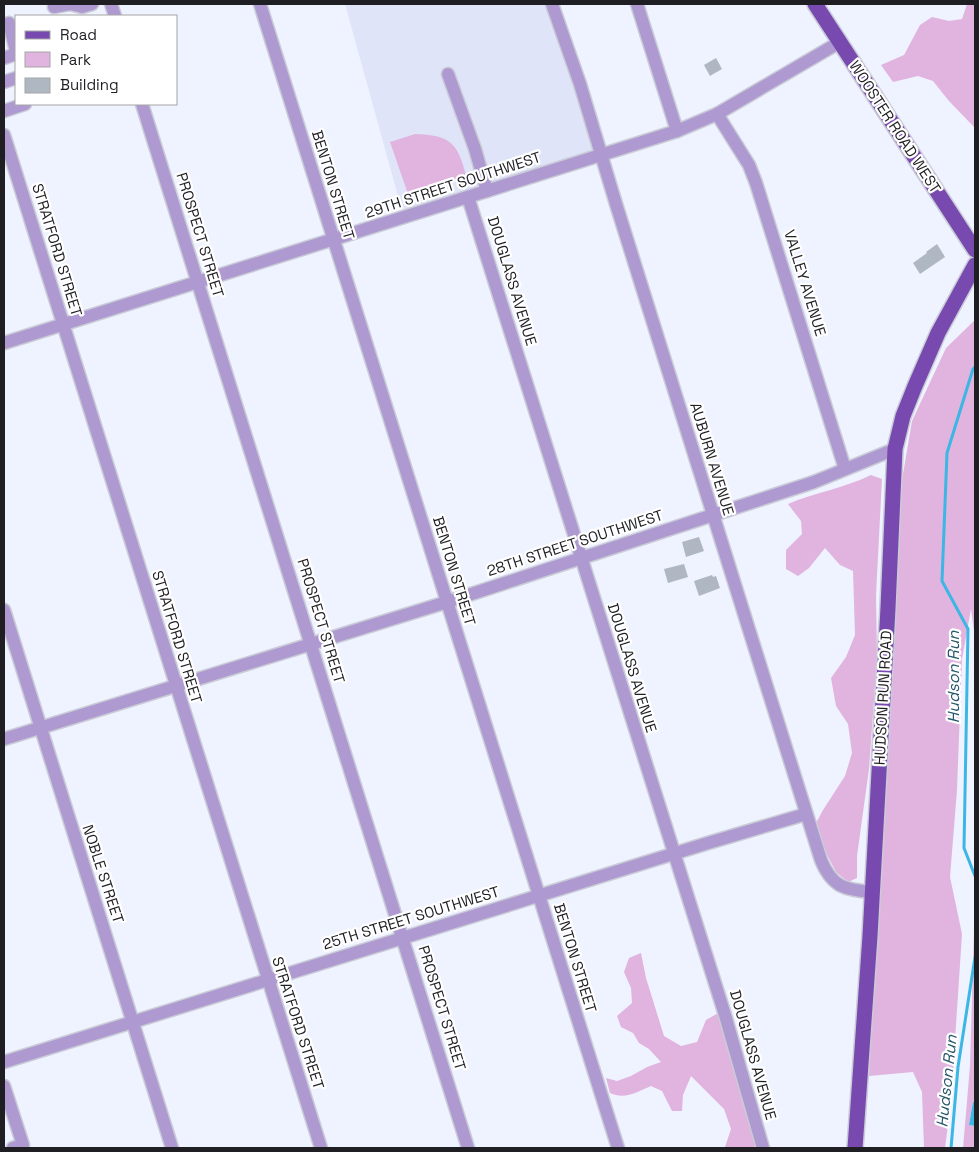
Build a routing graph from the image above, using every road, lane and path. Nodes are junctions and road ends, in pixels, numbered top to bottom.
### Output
1 (260, 4) edge
2 (552, 4) edge
3 (637, 4) edge
4 (815, 4) edge
5 (54, 7) dead end
6 (86, 9) edge
7 (4, 25) edge
8 (840, 42) junction
9 (15, 49) edge
10 (448, 74) dead end
11 (22, 105) edge
12 (142, 105) edge
13 (4, 111) edge
14 (717, 114) junction
15 (677, 131) junction
16 (4, 135) edge
17 (601, 155) junction
18 (487, 191) junction
19 (468, 197) junction
20 (334, 240) junction
21 (975, 250) edge
22 (975, 265) edge
23 (198, 282) junction
24 (63, 324) junction
25 (4, 343) edge
26 (895, 449) junction
27 (845, 469) junction
28 (713, 515) junction
29 (581, 558) junction
30 (446, 602) junction
31 (4, 610) edge
32 (311, 644) junction
33 (176, 686) junction
34 (40, 728) junction
35 (4, 739) edge
36 (806, 814) junction
37 (674, 853) junction
38 (872, 892) junction
39 (538, 896) junction
40 (403, 937) junction
41 (267, 980) junction
42 (132, 1022) junction
43 (6, 1061) edge
44 (4, 1086) edge
45 (13, 1148) edge
46 (172, 1148) edge
47 (321, 1148) edge
48 (468, 1148) edge
49 (618, 1148) edge
50 (763, 1148) edge
51 (855, 1148) edge

1 - 20 street, BENTON STREET
2 - 17 street, AUBURN AVENUE
3 - 15 street
4 - 8 main road, WOOSTER ROAD WEST
5 - 6 street
7 - 9 street
8 - 14 street, 29TH STREET SOUTHWEST
8 - 21 main road, WOOSTER ROAD WEST
10 - 18 street
11 - 13 street
12 - 23 street, PROSPECT STREET
14 - 15 street, 29TH STREET SOUTHWEST
14 - 27 street, VALLEY AVENUE
15 - 17 street, 29TH STREET SOUTHWEST
16 - 24 street, STRATFORD STREET
17 - 18 street, 29TH STREET SOUTHWEST
17 - 28 street, AUBURN AVENUE
18 - 19 street, 29TH STREET SOUTHWEST
19 - 20 street, 29TH STREET SOUTHWEST
19 - 29 street, DOUGLASS AVENUE
20 - 23 street, 29TH STREET SOUTHWEST
20 - 30 street, BENTON STREET
22 - 26 main road, HUDSON RUN ROAD
23 - 24 street, 29TH STREET SOUTHWEST
23 - 32 street, PROSPECT STREET
24 - 25 street, 29TH STREET SOUTHWEST
24 - 33 street, STRATFORD STREET
26 - 27 street, 28TH STREET SOUTHWEST
26 - 38 main road, HUDSON RUN ROAD
27 - 28 street, 28TH STREET SOUTHWEST
28 - 29 street, 28TH STREET SOUTHWEST
28 - 36 street, AUBURN AVENUE
29 - 30 street, 28TH STREET SOUTHWEST
29 - 37 street, DOUGLASS AVENUE
30 - 32 street, 28TH STREET SOUTHWEST
30 - 39 street, BENTON STREET
31 - 34 street, NOBLE STREET
32 - 33 street, 28TH STREET SOUTHWEST
32 - 40 street, PROSPECT STREET
33 - 34 street, 28TH STREET SOUTHWEST
33 - 41 street, STRATFORD STREET
34 - 35 street, 28TH STREET SOUTHWEST
34 - 42 street, NOBLE STREET
36 - 37 street, 25TH STREET SOUTHWEST
36 - 38 street, AUBURN AVENUE
37 - 39 street, 25TH STREET SOUTHWEST
37 - 50 street, DOUGLASS AVENUE
38 - 51 main road, HUDSON RUN ROAD
39 - 40 street, 25TH STREET SOUTHWEST
39 - 49 street, BENTON STREET
40 - 41 street, 25TH STREET SOUTHWEST
40 - 48 street, PROSPECT STREET
41 - 42 street, 25TH STREET SOUTHWEST
41 - 47 street, STRATFORD STREET
42 - 43 street, 25TH STREET SOUTHWEST
42 - 46 street, NOBLE STREET
44 - 45 street

